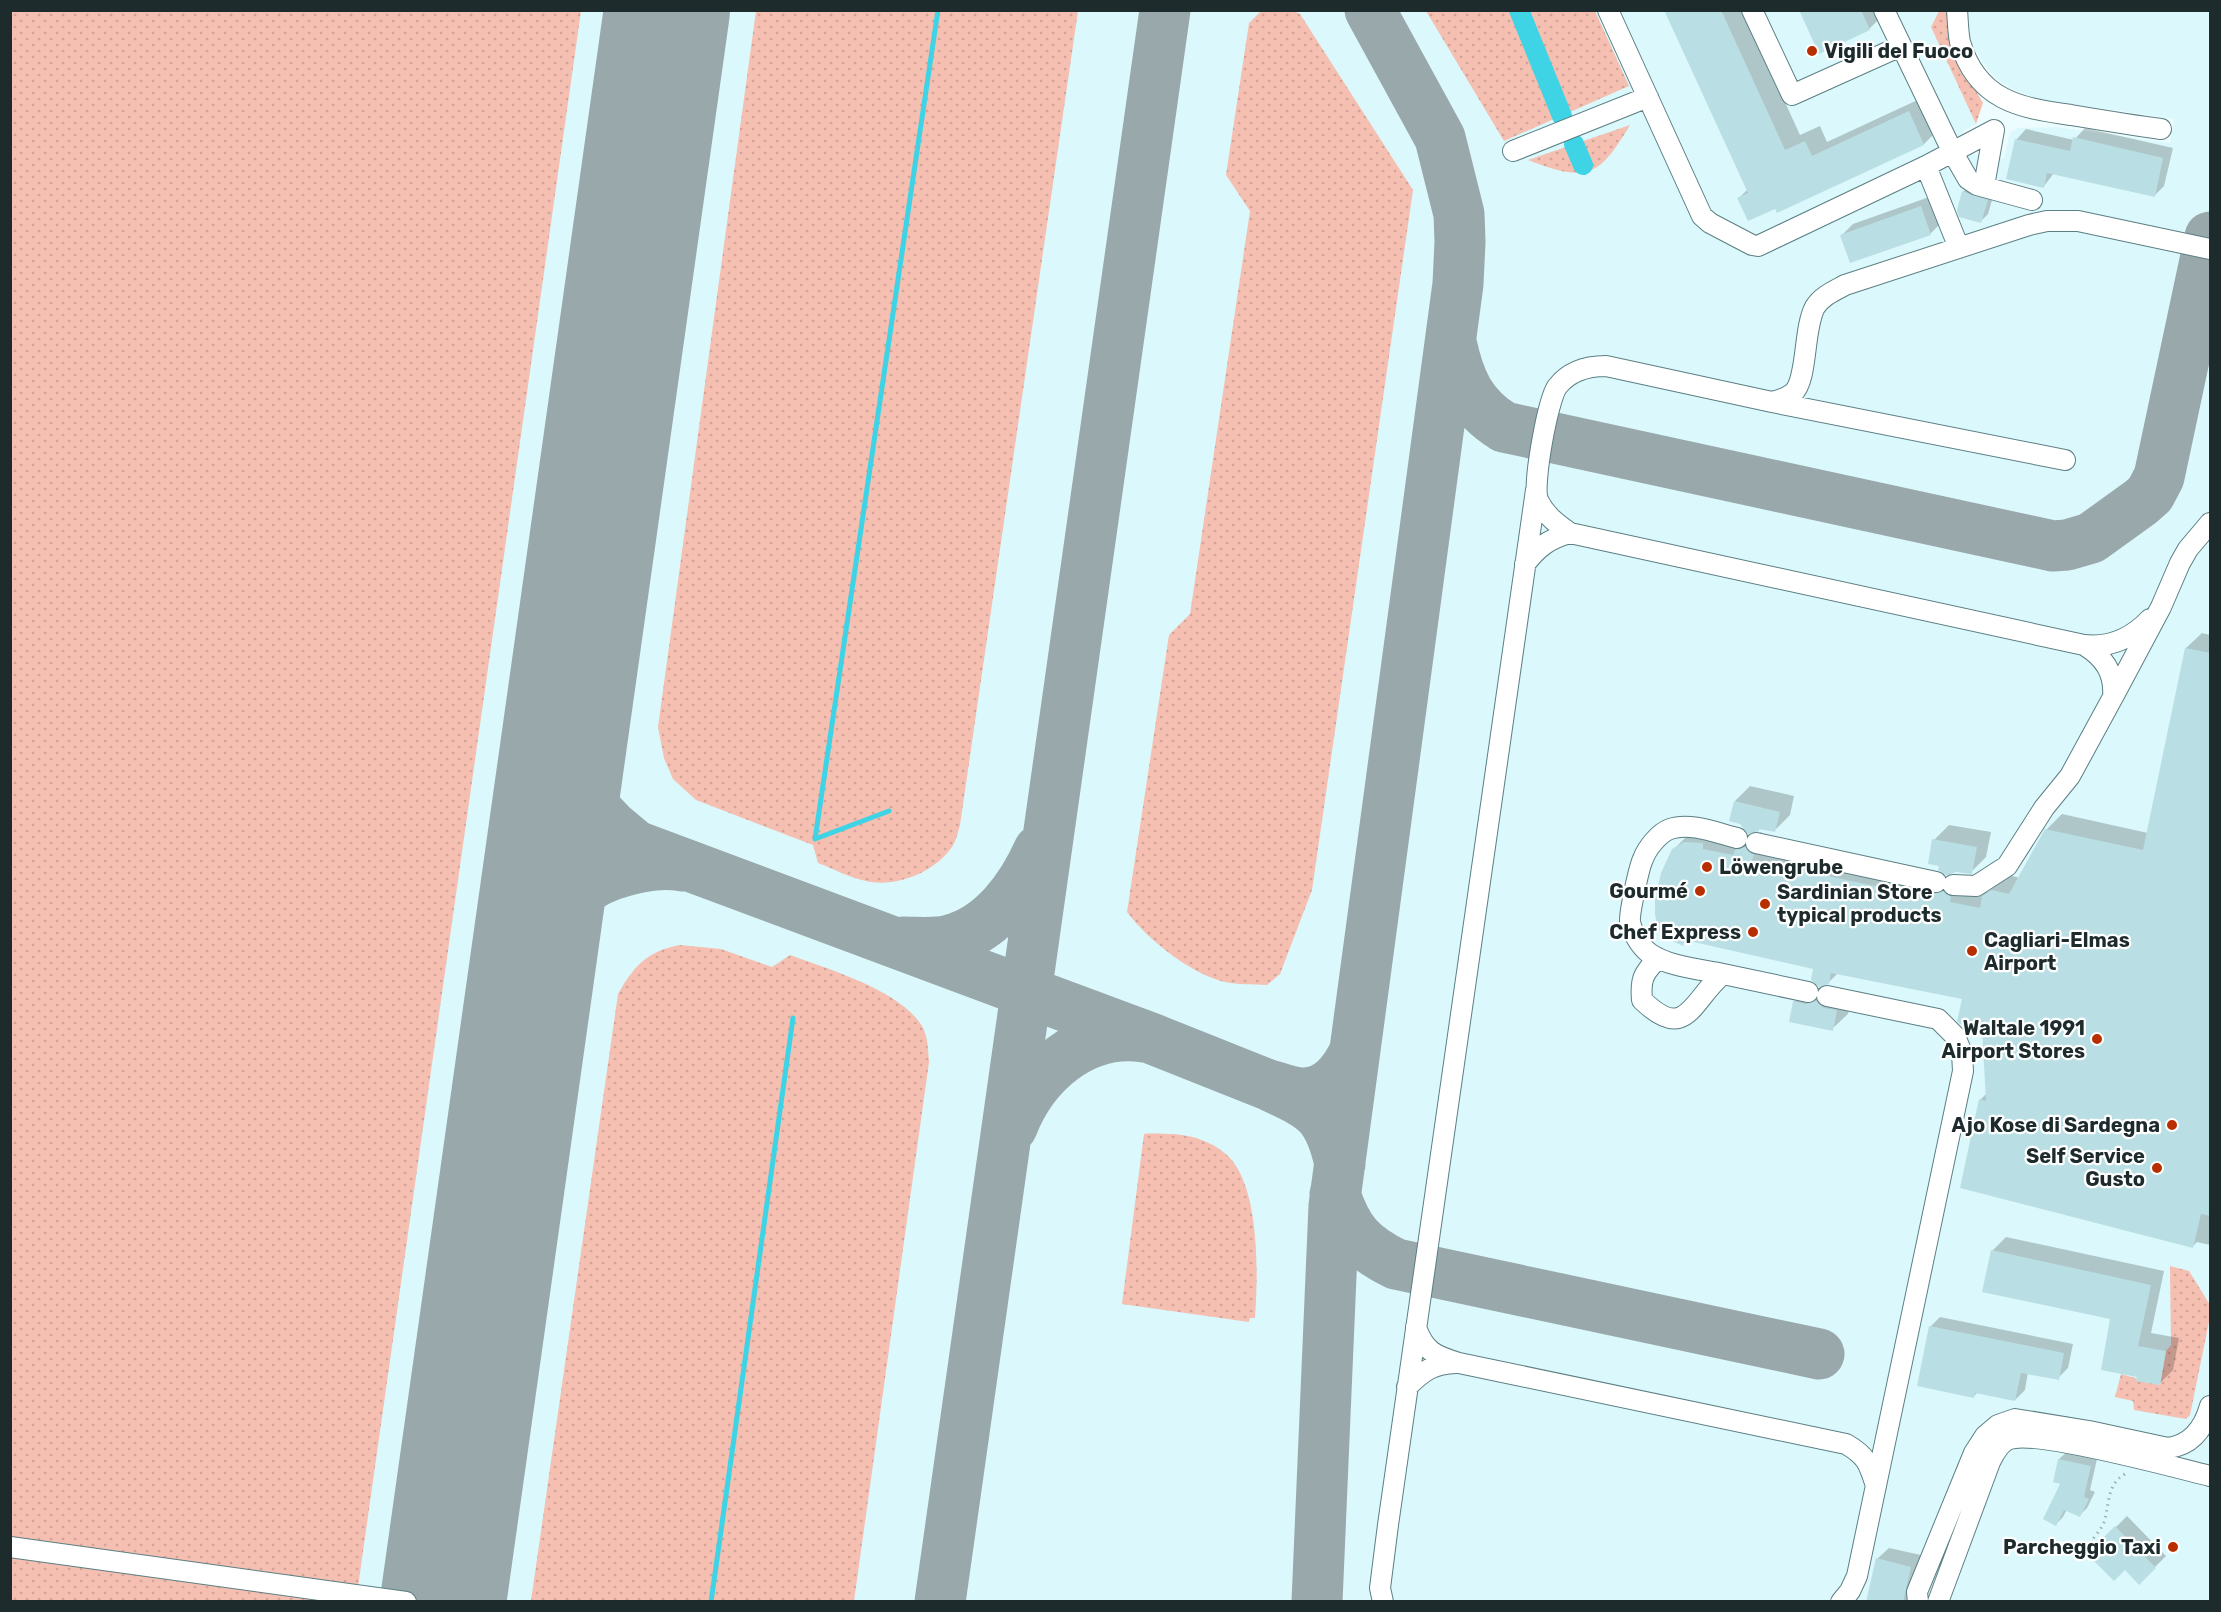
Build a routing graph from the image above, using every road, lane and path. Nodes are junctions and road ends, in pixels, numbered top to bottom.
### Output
1 (1608, 10) edge
2 (1752, 10) edge
3 (1884, 10) edge
4 (1957, 10) edge
5 (1901, 46) junction
6 (1648, 98) junction
7 (2010, 103) junction
8 (2161, 129) dead end
9 (1994, 130) junction
10 (1513, 151) dead end
11 (1953, 153) junction
12 (1926, 166) junction
13 (1984, 186) junction
14 (2032, 200) dead end
15 (1959, 248) junction
16 (2211, 249) edge
17 (1800, 384) junction
18 (1772, 402) junction
19 (1818, 411) junction
20 (2065, 460) dead end
21 (1536, 486) junction
22 (2211, 523) edge
23 (1570, 533) junction
24 (1525, 564) junction
25 (2161, 607) junction
26 (2084, 645) junction
27 (2113, 698) junction
28 (1658, 958) junction
29 (1723, 974) junction
30 (1416, 1327) junction
31 (1459, 1363) junction
32 (1407, 1387) junction
33 (2211, 1406) edge
34 (1892, 1414) junction
35 (1846, 1444) junction
36 (2126, 1474) dead end
37 (2211, 1476) edge
38 (1876, 1487) junction
39 (2090, 1543) dead end
40 (10, 1547) edge
41 (405, 1602) edge
42 (1383, 1602) edge
43 (1841, 1602) edge
44 (1918, 1602) edge
45 (1938, 1602) edge

1 - 6 street
2 - 5 street
3 - 5 street
4 - 7 street
5 - 11 street
6 - 10 street
6 - 12 street
7 - 8 street
7 - 9 street
9 - 11 street
9 - 13 street
11 - 12 street
11 - 13 street
12 - 15 street
13 - 14 street
15 - 16 street
15 - 17 street
17 - 18 street
17 - 19 street
18 - 19 street
18 - 21 street
19 - 20 street
21 - 23 street
21 - 24 street
22 - 25 street
23 - 24 street
23 - 26 street
24 - 30 street
25 - 26 street
25 - 27 street
26 - 27 street
27 - 28 street
28 - 29 street
28 - 29 street
29 - 34 street
30 - 31 street
30 - 32 street
31 - 32 street
31 - 35 street
32 - 42 street
33 - 44 street
34 - 35 street
34 - 38 street
35 - 38 street
36 - 39 path
37 - 45 street
38 - 43 street
40 - 41 street

